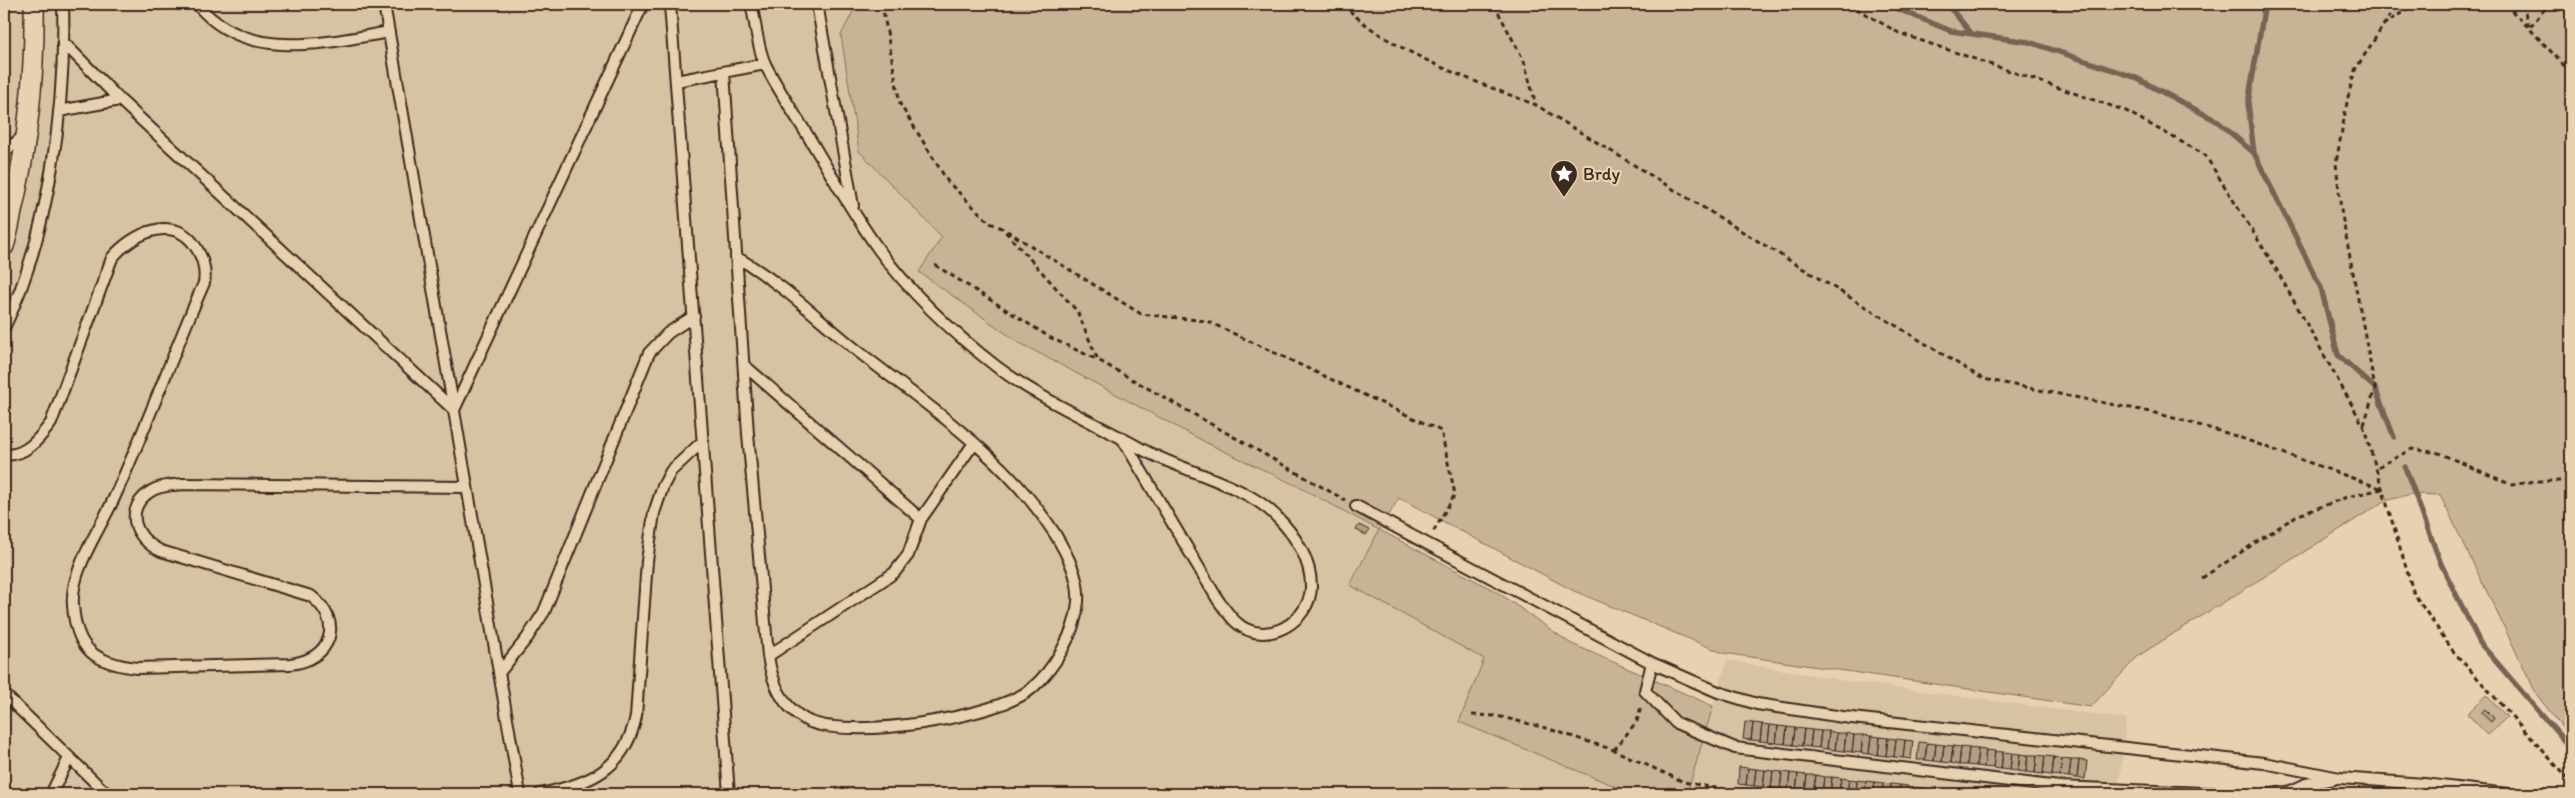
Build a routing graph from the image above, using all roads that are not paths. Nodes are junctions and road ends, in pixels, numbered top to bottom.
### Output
1 (34, 4) edge
2 (63, 4) edge
3 (197, 4) edge
4 (384, 4) edge
5 (643, 4) edge
6 (670, 4) edge
7 (751, 4) edge
8 (817, 4) edge
9 (389, 32) junction
10 (64, 43) junction
11 (765, 64) junction
12 (724, 72) junction
13 (676, 81) junction
14 (120, 100) junction
15 (59, 111) junction
16 (26, 134) junction
17 (4, 152) edge
18 (854, 212) junction
19 (4, 246) edge
20 (736, 257) junction
21 (694, 316) junction
22 (4, 328) edge
23 (744, 365) junction
24 (454, 410) junction
25 (1122, 438) junction
26 (703, 441) junction
27 (974, 443) junction
28 (4, 455) edge
29 (467, 487) junction
30 (1356, 506) road end
31 (921, 519) junction
32 (768, 656) junction
33 (1652, 663) junction
34 (499, 673) junction
35 (4, 694) edge
36 (69, 758) junction
37 (2340, 778) junction
38 (2286, 793) edge
39 (51, 794) edge
40 (107, 794) edge
41 (520, 794) edge
42 (540, 794) edge
43 (729, 794) edge
44 (2227, 794) edge
45 (2267, 794) edge
46 (2507, 794) edge

1 - 16 street
2 - 10 lane
3 - 9 lane
4 - 9 lane
5 - 24 lane
6 - 13 lane
7 - 11 lane
8 - 18 lane
9 - 24 lane
10 - 14 lane
10 - 15 lane
11 - 12 lane
11 - 18 lane
12 - 13 lane
12 - 20 lane
13 - 21 lane
14 - 15 lane
14 - 24 lane
15 - 22 lane
16 - 17 lane
16 - 19 street
18 - 25 lane
20 - 23 lane
20 - 27 lane
21 - 26 lane
21 - 34 lane
23 - 31 lane
23 - 32 lane
24 - 29 lane
25 - 25 lane
26 - 42 lane
26 - 43 lane
27 - 31 lane
27 - 32 lane
28 - 29 lane
29 - 34 lane
30 - 33 lane
31 - 32 lane
33 - 37 lane
33 - 44 lane
34 - 41 lane
35 - 36 lane
36 - 39 lane
36 - 40 lane
37 - 38 lane
37 - 46 lane
38 - 45 lane

